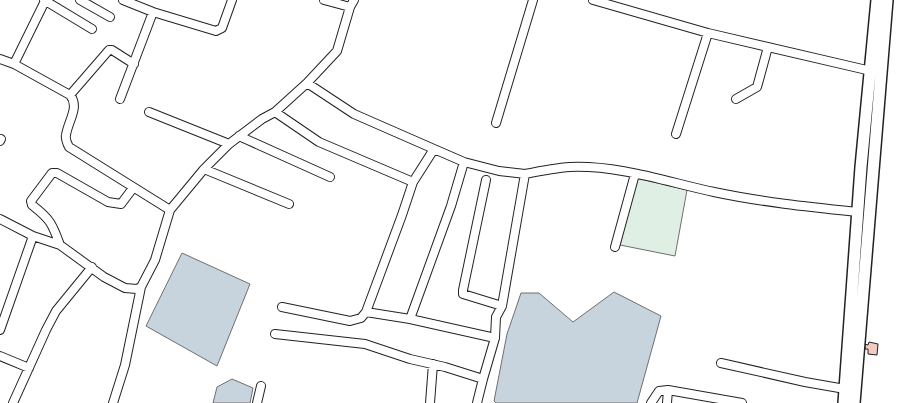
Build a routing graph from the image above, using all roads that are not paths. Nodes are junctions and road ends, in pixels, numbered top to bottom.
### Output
1 (44, 0) edge
2 (80, 0) edge
3 (124, 0) edge
4 (232, 0) edge
5 (324, 0) edge
6 (534, 0) edge
7 (593, 0) edge
8 (877, 0) edge
9 (886, 0) edge
10 (352, 4) edge
11 (153, 12) junction
12 (110, 18) dead end
13 (92, 29) dead end
14 (708, 33) junction
15 (768, 47) junction
16 (0, 59) edge
17 (14, 64) junction
18 (134, 64) junction
19 (871, 71) junction
20 (307, 83) junction
21 (70, 94) junction
22 (120, 99) dead end
23 (736, 99) dead end
24 (149, 112) dead end
25 (275, 112) junction
26 (496, 123) dead end
27 (676, 134) dead end
28 (239, 136) junction
29 (230, 144) junction
30 (434, 149) junction
31 (464, 162) junction
32 (204, 168) junction
33 (525, 174) junction
34 (634, 174) junction
35 (330, 177) dead end
36 (486, 180) dead end
37 (413, 182) junction
38 (133, 188) junction
39 (288, 204) dead end
40 (170, 210) junction
41 (858, 212) junction
42 (0, 218) edge
43 (33, 236) junction
44 (60, 245) junction
45 (614, 247) dead end
46 (92, 267) junction
47 (141, 287) junction
48 (502, 306) junction
49 (282, 307) dead end
50 (366, 312) junction
51 (410, 319) junction
52 (0, 330) edge
53 (275, 334) dead end
54 (495, 338) junction
55 (0, 356) edge
56 (721, 363) dead end
57 (433, 364) junction
58 (29, 368) junction
59 (483, 379) junction
60 (261, 386) dead end
61 (845, 389) junction
62 (668, 390) junction
63 (724, 401) edge
64 (13, 403) edge
65 (113, 403) edge
66 (257, 403) edge
67 (430, 403) edge
68 (478, 403) edge
69 (651, 403) edge
70 (668, 403) edge
71 (742, 403) edge
72 (844, 403) edge
73 (854, 403) edge

1 - 13 street
1 - 17 street
2 - 12 street
3 - 11 street
4 - 11 street
5 - 10 street
6 - 26 street
7 - 14 street
8 - 19 highway
9 - 73 highway
10 - 20 street
11 - 18 street
14 - 15 street
14 - 27 street
15 - 19 street
15 - 23 street
16 - 17 street
17 - 21 street
18 - 21 street
18 - 22 street
19 - 41 highway
20 - 25 street
20 - 30 street
21 - 38 street
24 - 29 street
25 - 28 street
25 - 37 street
28 - 29 street
28 - 35 street
29 - 32 street
30 - 31 street
30 - 37 street
31 - 33 street
31 - 51 street
32 - 39 street
32 - 40 street
33 - 34 street
33 - 48 street
34 - 41 street
34 - 45 street
36 - 48 street
37 - 50 street
38 - 40 street
38 - 44 street
40 - 47 street
41 - 61 highway
42 - 43 street
43 - 44 street
43 - 52 street
44 - 46 street
46 - 47 street
46 - 58 street
47 - 65 street
48 - 54 street
49 - 50 street
50 - 51 street
51 - 54 street
53 - 57 street
54 - 59 street
55 - 58 street
56 - 61 street
57 - 59 street
57 - 67 street
58 - 64 street
59 - 68 street
60 - 66 street
61 - 72 highway
62 - 63 street
62 - 69 street
62 - 70 street
63 - 71 street

